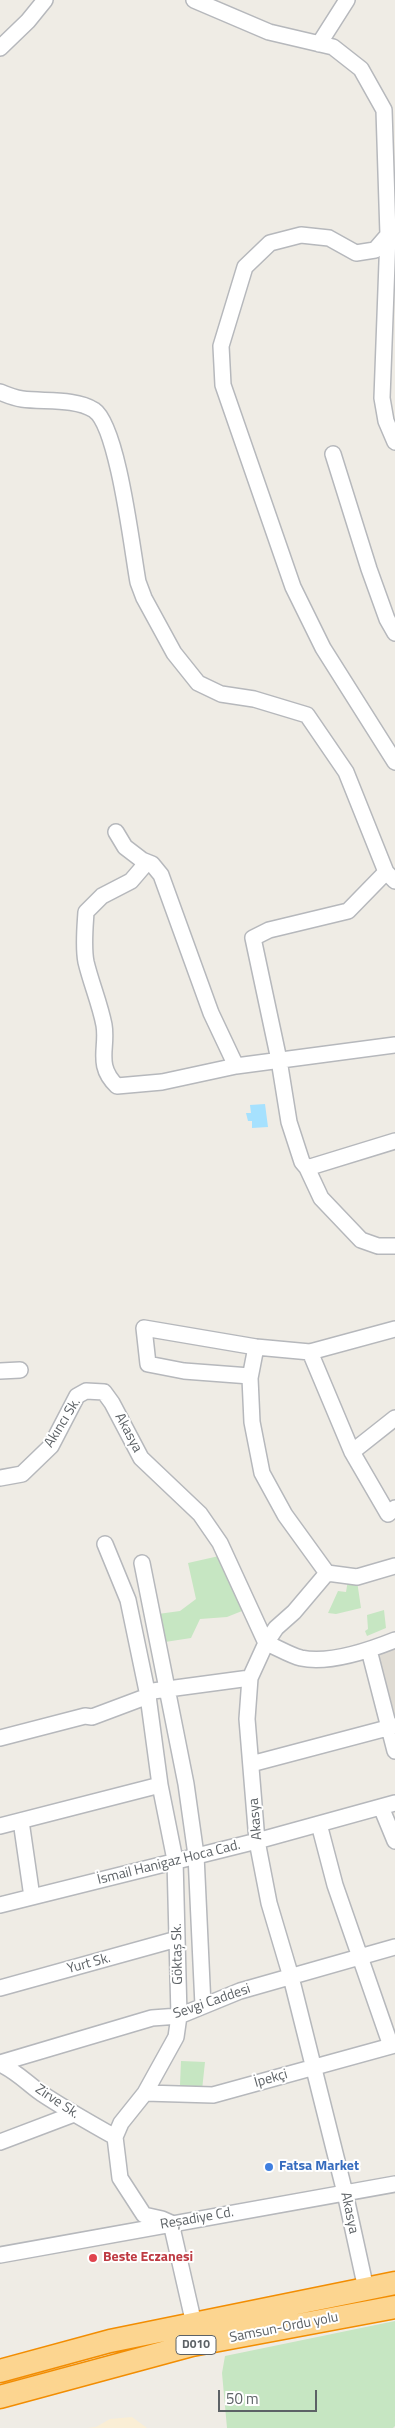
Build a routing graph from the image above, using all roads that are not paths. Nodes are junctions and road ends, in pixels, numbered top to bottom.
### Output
1 (45, 0) edge
2 (194, 0) edge
3 (347, 0) edge
4 (319, 44) junction
5 (0, 48) edge
6 (388, 235) junction
7 (0, 392) edge
8 (395, 442) edge
9 (333, 454) dead end
10 (395, 633) edge
11 (395, 762) edge
12 (116, 832) dead end
13 (142, 860) junction
14 (390, 876) edge
15 (395, 1045) edge
16 (279, 1060) junction
17 (236, 1066) junction
18 (395, 1141) edge
19 (307, 1168) junction
20 (395, 1248) edge
21 (395, 1329) edge
22 (256, 1347) junction
23 (310, 1352) junction
24 (20, 1370) dead end
25 (0, 1371) edge
26 (250, 1376) junction
27 (104, 1392) joint
28 (395, 1418) edge
29 (352, 1452) junction
30 (0, 1478) edge
31 (395, 1508) edge
32 (105, 1544) dead end
33 (142, 1563) dead end
34 (395, 1566) edge
35 (326, 1573) junction
36 (395, 1640) edge
37 (266, 1643) junction
38 (369, 1650) junction
39 (250, 1678) junction
40 (167, 1691) junction
41 (148, 1696) junction
42 (392, 1727) edge
43 (0, 1738) edge
44 (395, 1752) edge
45 (251, 1764) junction
46 (160, 1785) junction
47 (388, 1805) edge
48 (21, 1821) junction
49 (319, 1824) junction
50 (0, 1826) edge
51 (257, 1841) junction
52 (395, 1842) edge
53 (196, 1855) junction
54 (175, 1860) junction
55 (32, 1897) junction
56 (0, 1905) edge
57 (178, 1940) junction
58 (395, 1947) edge
59 (362, 1957) junction
60 (291, 1977) junction
61 (0, 1988) edge
62 (203, 2006) junction
63 (179, 2016) junction
64 (393, 2045) edge
65 (0, 2064) edge
66 (313, 2067) junction
67 (145, 2093) junction
68 (74, 2114) junction
69 (114, 2137) junction
70 (0, 2142) edge
71 (395, 2184) edge
72 (345, 2192) junction
73 (171, 2223) junction
74 (0, 2255) edge
75 (395, 2283) edge
76 (366, 2289) junction
77 (395, 2307) edge
78 (194, 2324) junction
79 (0, 2371) edge
80 (0, 2397) edge

1 - 5 street
2 - 4 street
3 - 4 street
4 - 6 street
6 - 8 street
6 - 11 street
7 - 14 street
9 - 10 street
12 - 13 street
13 - 17 street
13 - 17 street
14 - 16 street
15 - 16 street
16 - 17 street
16 - 19 street
18 - 19 street
19 - 20 street
21 - 23 street
22 - 23 street
22 - 26 street
22 - 26 street
23 - 29 street
24 - 25 street
26 - 35 street
27 - 30 street, Akıncı Sk.
27 - 37 street, Akasya
28 - 29 street
29 - 31 street
32 - 41 street, Göktaş Sk.
33 - 40 street, Göktaş Sk.
34 - 35 street
35 - 37 street
36 - 38 street
37 - 38 street
37 - 39 street, Akasya
38 - 42 street
39 - 40 street
39 - 45 street, Akasya
40 - 41 street
40 - 53 street, Göktaş Sk.
41 - 43 street
41 - 46 street, Göktaş Sk.
42 - 44 street
42 - 45 street
45 - 51 street, Akasya
46 - 48 street
46 - 54 street, Göktaş Sk.
47 - 49 street, İsmail Hanigaz Hoca Cad.
47 - 52 street
48 - 50 street
48 - 55 street
49 - 51 street, İsmail Hanigaz Hoca Cad.
49 - 59 street
51 - 53 street, İsmail Hanigaz Hoca Cad.
51 - 60 street, Akasya
53 - 54 street, İsmail Hanigaz Hoca Cad.
53 - 62 street, Göktaş Sk.
54 - 55 street, İsmail Hanigaz Hoca Cad.
54 - 57 street, Göktaş Sk.
55 - 56 street, İsmail Hanigaz Hoca Cad.
57 - 61 street, Yurt Sk.
57 - 63 street, Göktaş Sk.
58 - 59 street, Sevgi Caddesi
59 - 60 street, Sevgi Caddesi
59 - 64 street
60 - 62 street, Sevgi Caddesi
60 - 66 street, Akasya
62 - 63 street, Sevgi Caddesi
63 - 65 street, Sevgi Caddesi
63 - 67 street, Göktaş Sk.
64 - 66 street, İpekçi
65 - 68 street, Zirve Sk.
66 - 67 street, İpekçi
66 - 72 street, Akasya
67 - 69 street, Göktaş Sk.
68 - 69 street, Zirve Sk.
68 - 70 street
69 - 73 street
71 - 72 street, Reşadiye Cd.
72 - 73 street, Reşadiye Cd.
72 - 76 street, Akasya
73 - 74 street, Reşadiye Cd.
73 - 78 street
75 - 76 highway, Samsun-Ordu yolu / D010
76 - 78 highway, Samsun-Ordu yolu / D010
77 - 80 highway, Samsun-Ordu yolu / D010
78 - 79 highway, Samsun-Ordu yolu / D010

